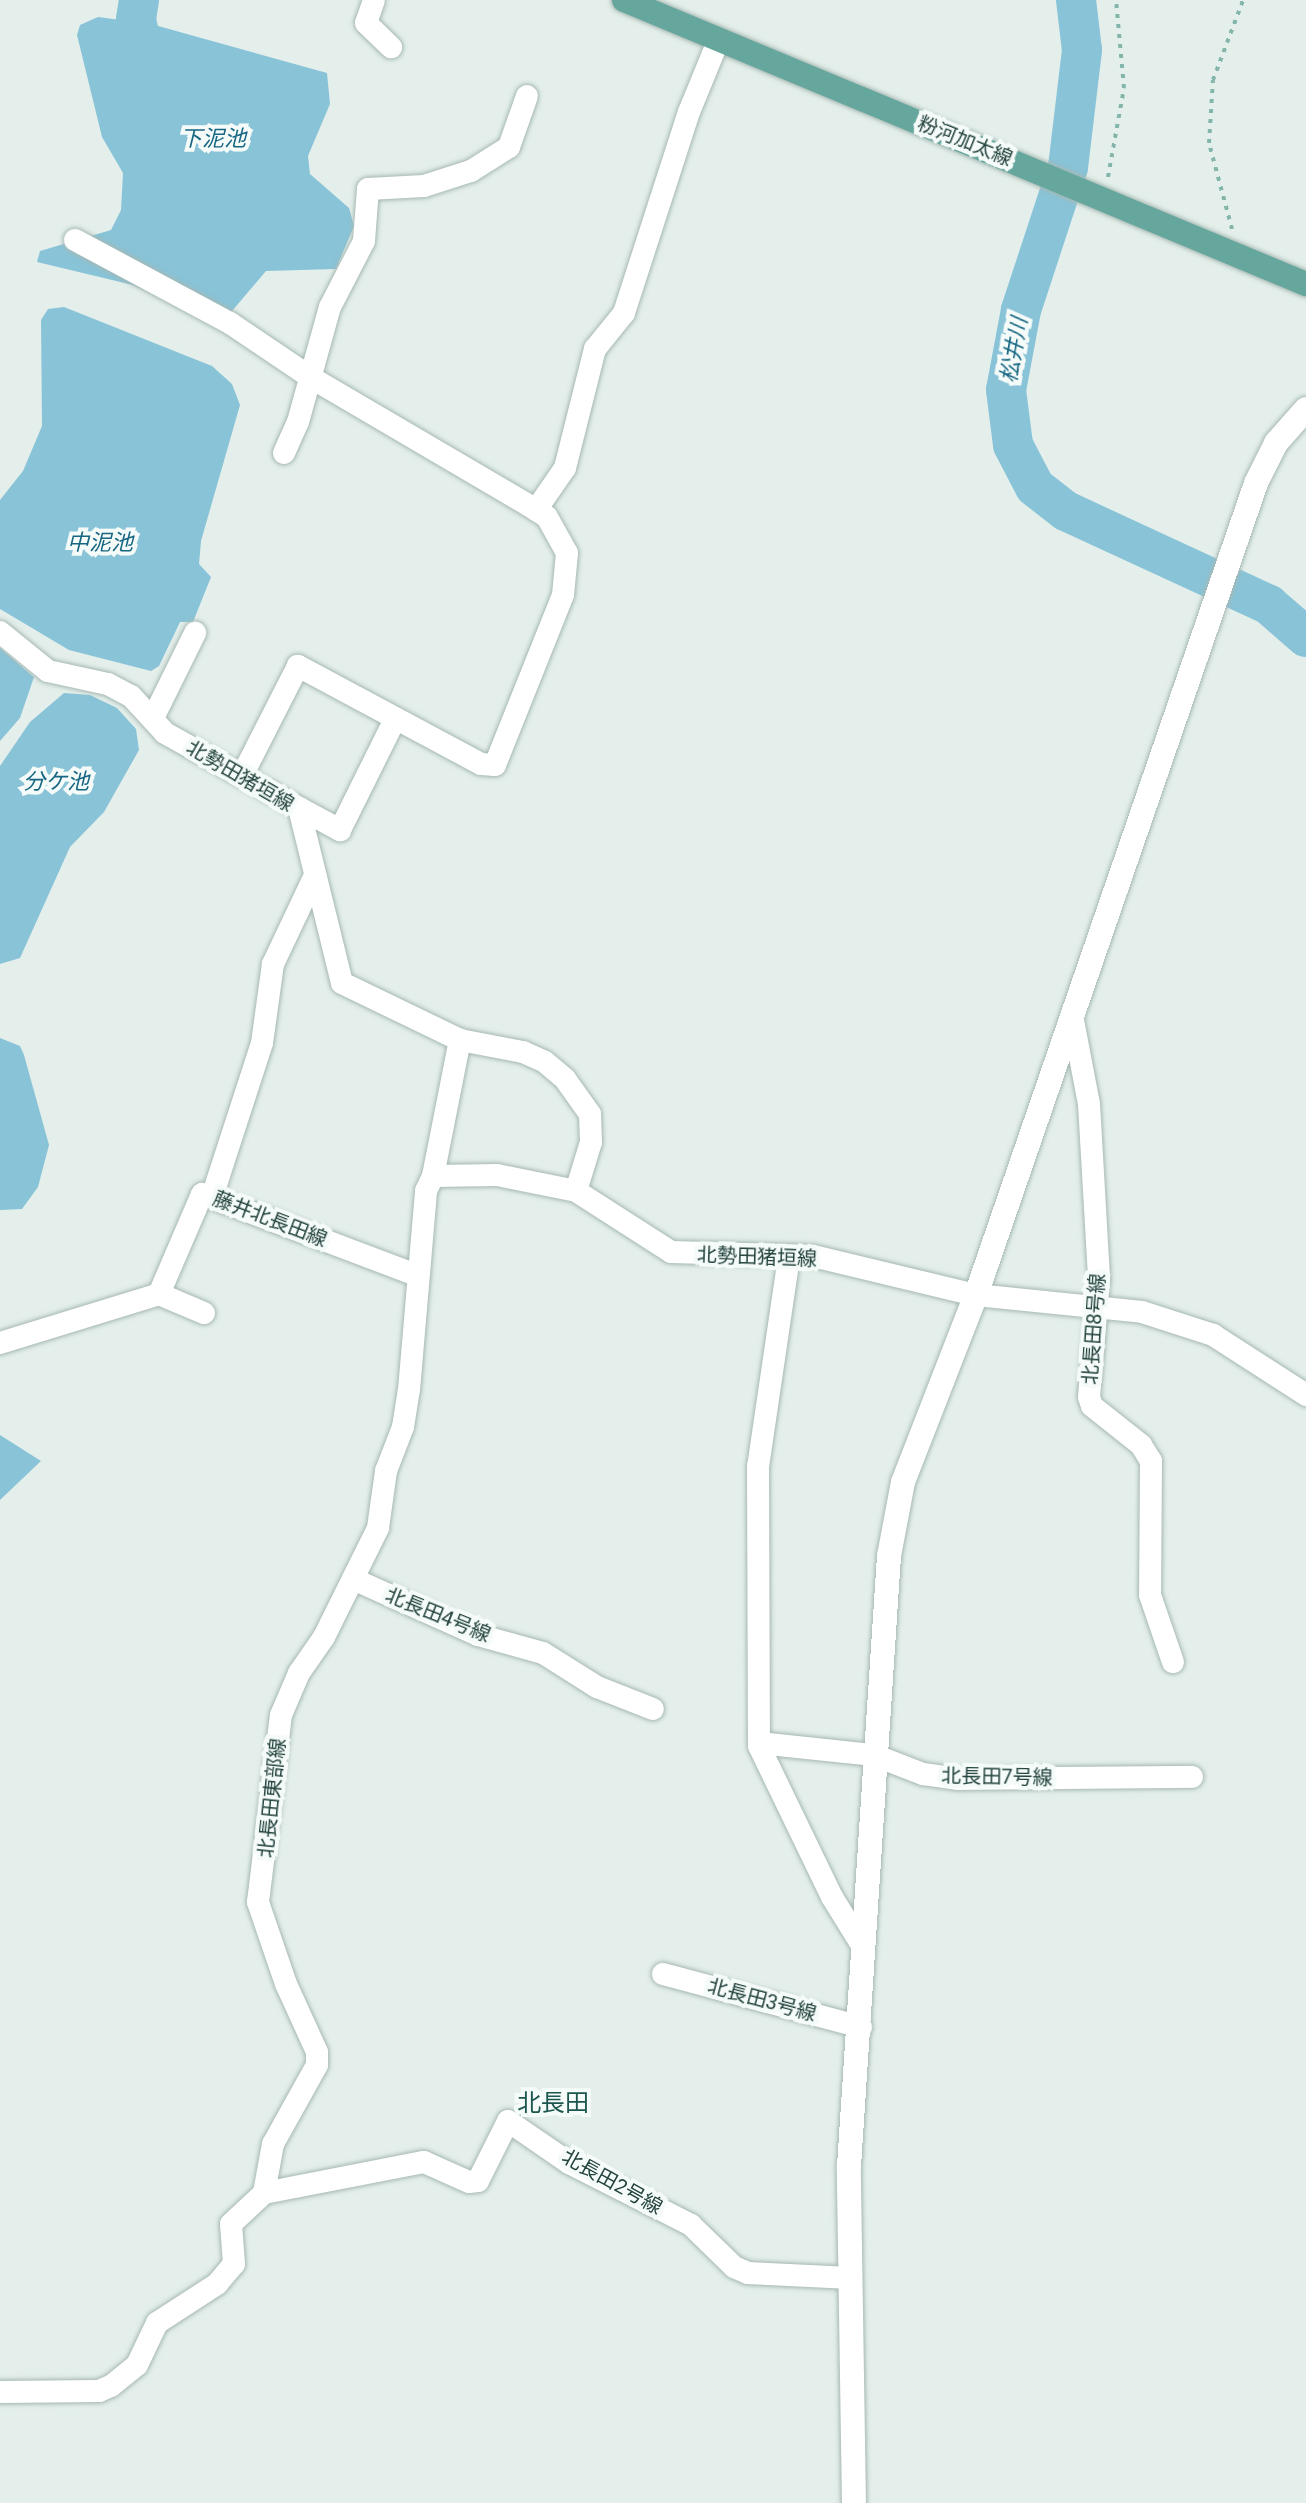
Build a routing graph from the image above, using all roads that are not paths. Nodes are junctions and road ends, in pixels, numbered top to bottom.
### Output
1 (374, 0) edge
2 (624, 0) edge
3 (719, 39) junction
4 (391, 47) dead end
5 (527, 96) dead end
6 (75, 240) dead end
7 (1306, 284) edge
8 (310, 377) junction
9 (1306, 409) edge
10 (284, 453) dead end
11 (536, 510) junction
12 (0, 632) edge
13 (195, 633) dead end
14 (154, 716) junction
15 (395, 719) junction
16 (242, 776) junction
17 (299, 808) junction
18 (315, 875) junction
19 (1072, 1015) junction
20 (460, 1040) junction
21 (433, 1176) junction
22 (576, 1191) junction
23 (212, 1197) junction
24 (789, 1257) junction
25 (416, 1275) junction
26 (159, 1294) junction
27 (976, 1295) junction
28 (1097, 1307) junction
29 (204, 1313) dead end
30 (0, 1343) edge
31 (1306, 1395) edge
32 (353, 1579) junction
33 (1173, 1662) dead end
34 (653, 1709) dead end
35 (759, 1743) junction
36 (874, 1755) junction
37 (1192, 1777) dead end
38 (863, 1947) junction
39 (663, 1974) dead end
40 (861, 2027) junction
41 (264, 2193) junction
42 (850, 2278) junction
43 (0, 2392) edge
44 (854, 2503) edge

1 - 4 street
2 - 3 main road, 粉河加太線
3 - 7 main road, 粉河加太線
3 - 11 street
5 - 8 street
6 - 8 street
8 - 10 street
8 - 11 street
9 - 19 street
11 - 15 street
12 - 14 street, 北勢田猪垣線
13 - 14 street
14 - 16 street, 北勢田猪垣線
15 - 16 street
15 - 17 street
16 - 17 street, 北勢田猪垣線
17 - 18 street, 北勢田猪垣線
18 - 20 street, 北勢田猪垣線
18 - 23 street
19 - 27 street
19 - 28 street, 北長田8号線
20 - 21 street, 北長田東部線
20 - 22 street, 北勢田猪垣線
21 - 22 street
21 - 25 street, 北長田東部線
22 - 24 street, 北勢田猪垣線
23 - 25 street, 藤井北長田線
23 - 26 street, 藤井北長田線
24 - 27 street, 北勢田猪垣線
24 - 35 street
25 - 32 street, 北長田東部線
26 - 29 street
26 - 30 street
27 - 28 street, 北勢田猪垣線
27 - 36 street
28 - 31 street, 北勢田猪垣線
28 - 33 street, 北長田8号線
32 - 34 street, 北長田4号線
32 - 41 street, 北長田東部線
35 - 36 street, 北長田7号線
35 - 38 street
36 - 37 street, 北長田7号線
36 - 38 street
38 - 40 street
39 - 40 street, 北長田3号線
40 - 42 street
41 - 42 street, 北長田2号線
41 - 43 street
42 - 44 street

